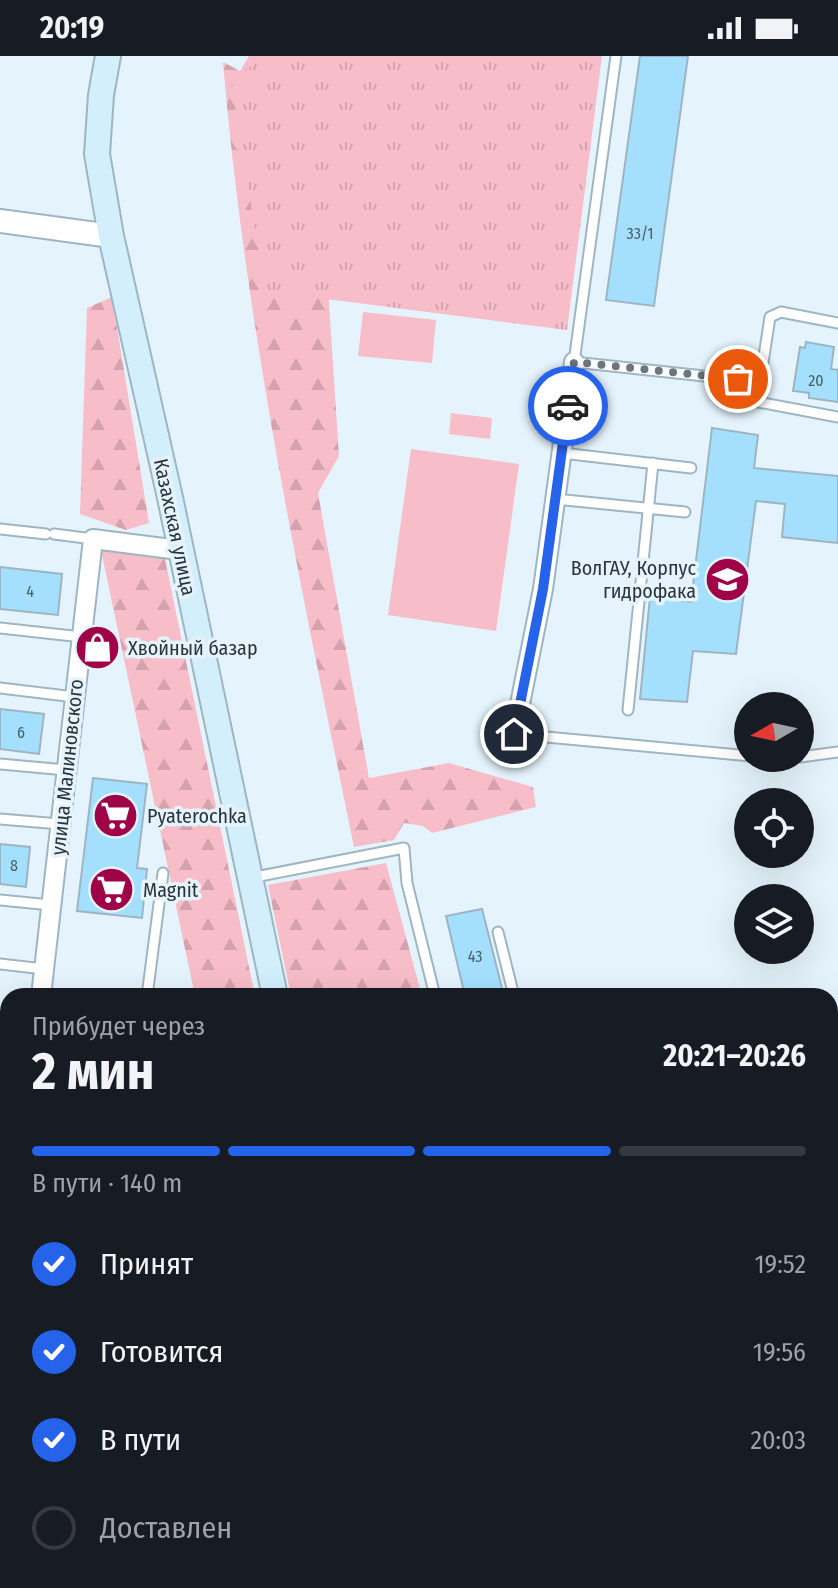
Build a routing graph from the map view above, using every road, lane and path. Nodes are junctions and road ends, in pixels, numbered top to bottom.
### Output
1 (108, 56) edge
2 (616, 56) edge
3 (0, 221) edge
4 (111, 236) junction
5 (838, 323) edge
6 (574, 362) junction
7 (760, 382) junction
8 (838, 417) edge
9 (562, 453) junction
10 (653, 463) junction
11 (691, 468) dead end
12 (555, 499) junction
13 (648, 508) junction
14 (685, 512) dead end
15 (0, 529) edge
16 (93, 539) junction
17 (179, 550) junction
18 (0, 628) edge
19 (82, 637) junction
20 (0, 688) edge
21 (75, 697) junction
22 (628, 710) dead end
23 (514, 734) joint
24 (838, 752) edge
25 (734, 755) edge
26 (814, 755) edge
27 (0, 764) edge
28 (66, 770) junction
29 (0, 819) edge
30 (60, 824) junction
31 (163, 873) dead end
32 (250, 878) junction
33 (0, 900) edge
34 (51, 905) junction
35 (498, 932) dead end
36 (0, 964) edge
37 (44, 969) junction
38 (42, 988) edge
39 (148, 988) edge
40 (273, 988) edge
41 (433, 988) edge
42 (512, 988) edge

1 - 4 main road, Казахская улица
2 - 6 lane
3 - 4 street
4 - 17 main road, Казахская улица
5 - 7 lane
6 - 7 lane
6 - 9 street
7 - 8 lane
9 - 10 lane
9 - 12 street
10 - 11 lane
10 - 13 lane
12 - 13 lane
12 - 23 street
13 - 14 lane
13 - 22 lane
15 - 16 lane
16 - 17 street
16 - 19 street, улица Малиновского
17 - 32 main road, Казахская улица
18 - 19 lane
19 - 21 street, улица Малиновского
20 - 21 lane
21 - 28 street, улица Малиновского
23 - 25 lane
24 - 26 lane
27 - 28 lane
28 - 30 street, улица Малиновского
29 - 30 lane
30 - 34 street, улица Малиновского
31 - 39 lane
32 - 40 main road, Казахская улица
32 - 41 lane
33 - 34 lane
34 - 37 street, улица Малиновского
35 - 42 lane
36 - 37 lane
37 - 38 street, улица Малиновского

